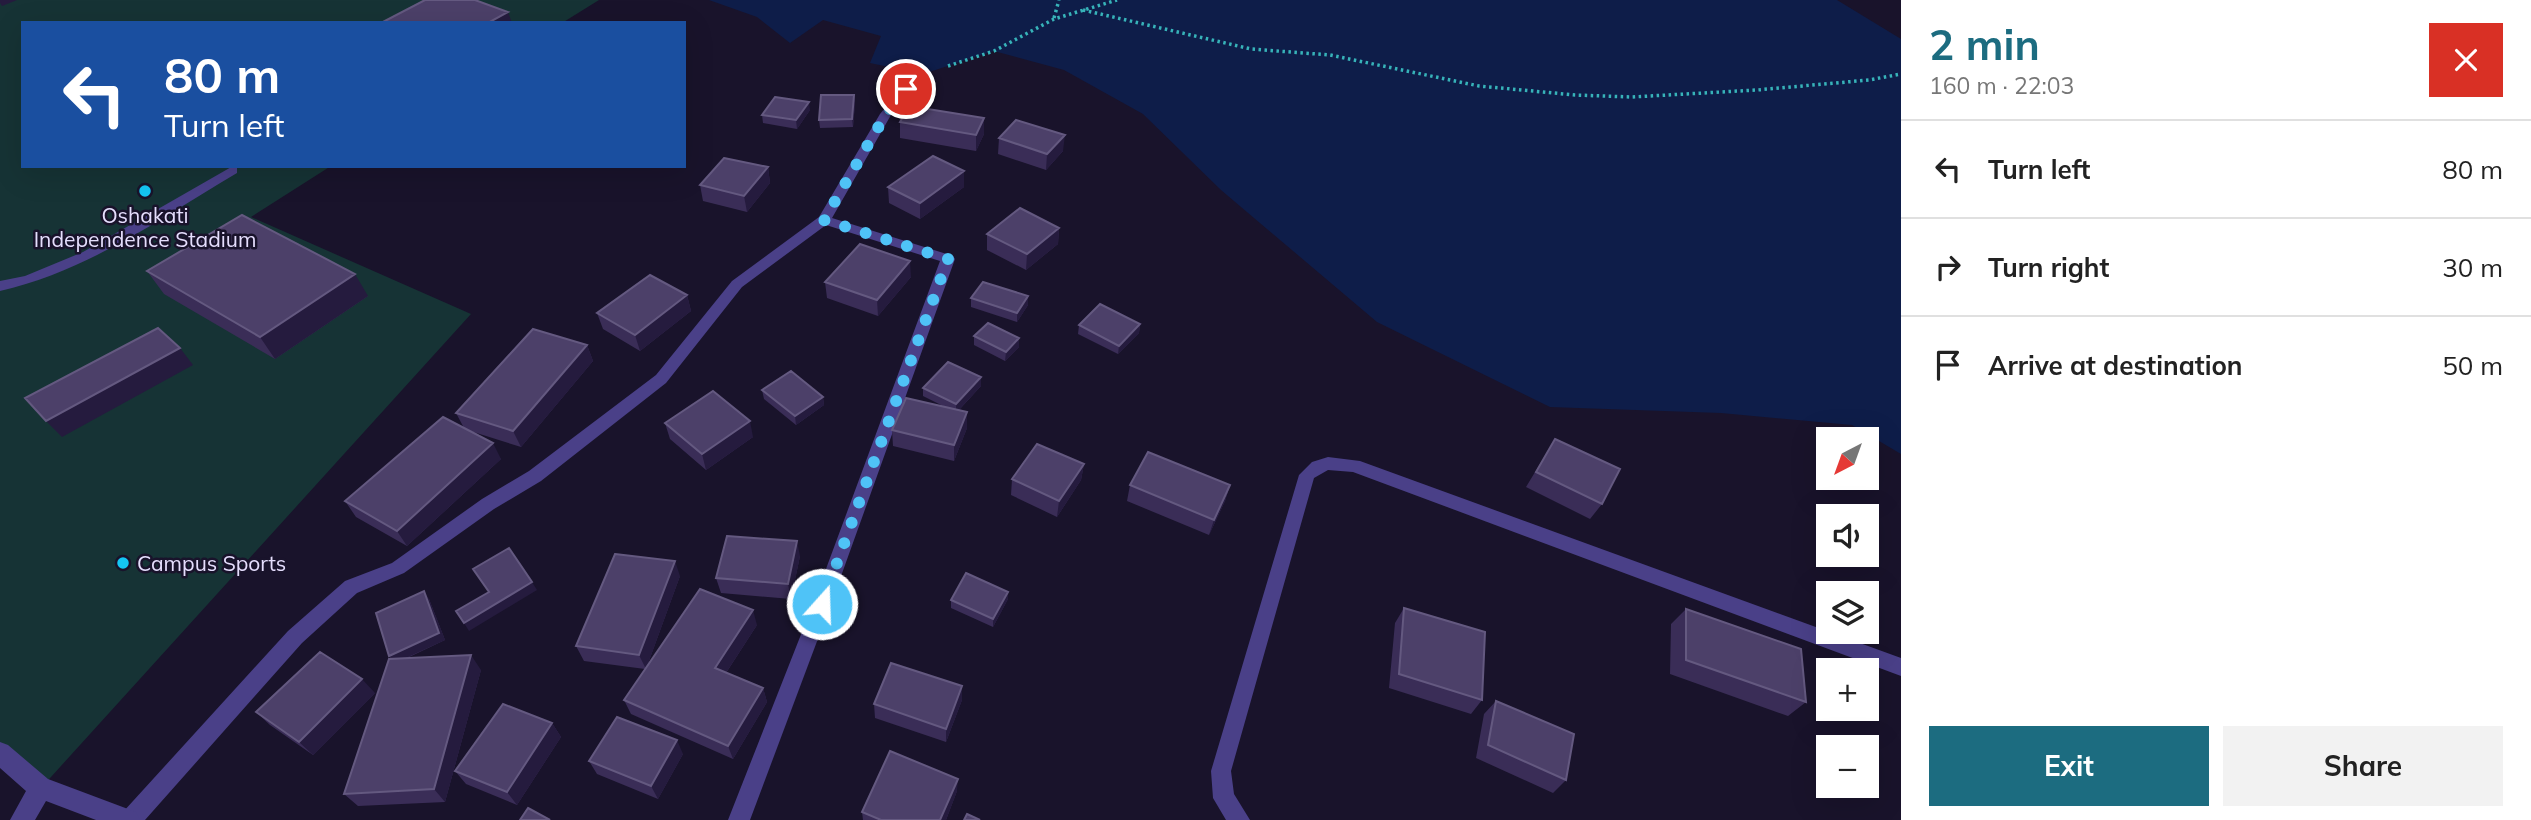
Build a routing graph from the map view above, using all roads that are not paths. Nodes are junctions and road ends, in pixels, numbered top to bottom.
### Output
1 (923, 74) road end
2 (233, 170) dead end
3 (824, 220) junction
4 (0, 286) edge
5 (1901, 667) edge
6 (0, 754) edge
7 (41, 788) junction
8 (22, 820) edge
9 (130, 820) edge
10 (738, 820) edge
11 (1239, 820) edge

1 - 3 lane
2 - 4 lane
3 - 9 lane
3 - 10 lane
5 - 11 lane
6 - 7 street
7 - 8 street
7 - 9 street

